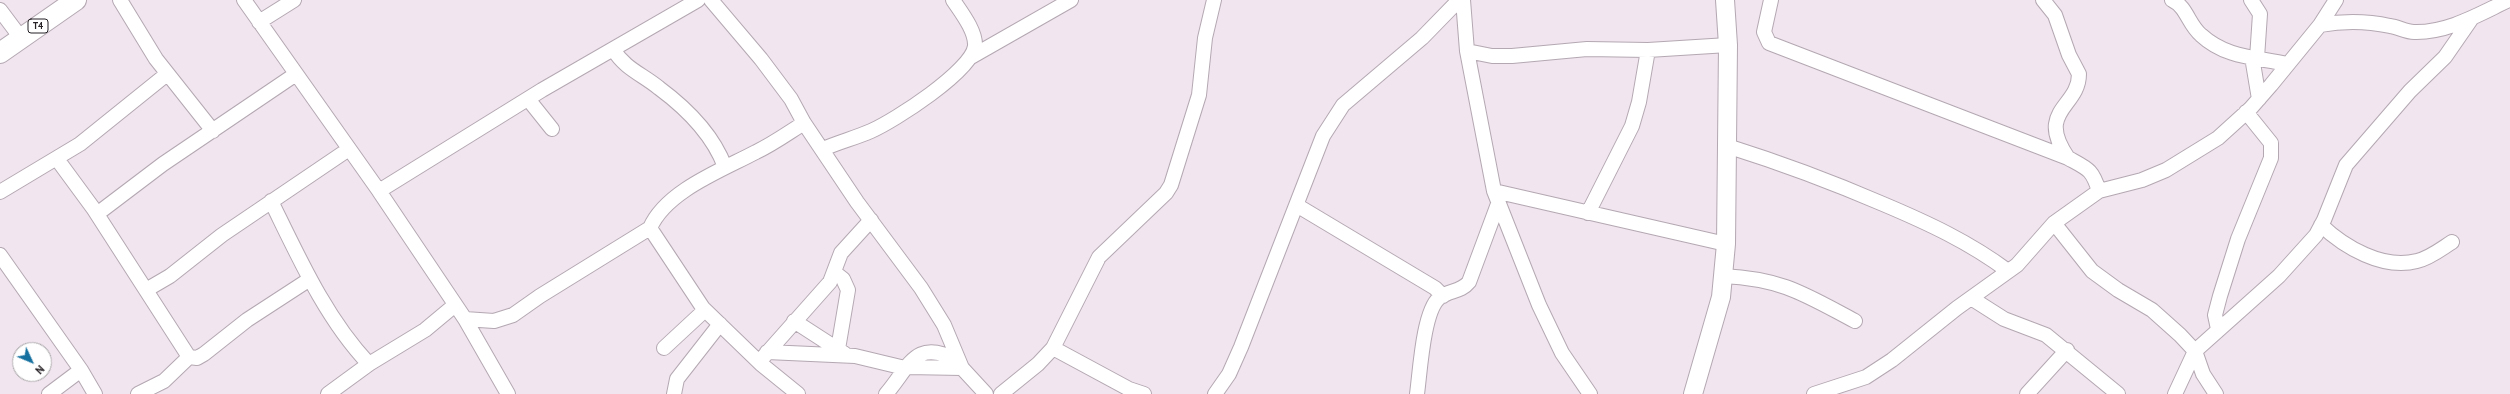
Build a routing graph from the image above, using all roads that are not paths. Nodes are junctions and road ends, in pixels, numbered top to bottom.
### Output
1 (76, 0) edge
2 (120, 0) edge
3 (244, 0) edge
4 (294, 0) edge
5 (698, 0) edge
6 (711, 0) edge
7 (953, 0) edge
8 (1071, 0) edge
9 (1214, 0) edge
10 (1459, 0) edge
11 (1464, 0) edge
12 (1725, 0) edge
13 (1771, 0) edge
14 (2043, 0) edge
15 (2172, 0) edge
16 (2251, 0) edge
17 (2336, 0) edge
18 (2500, 2) edge
19 (0, 10) edge
20 (2472, 18) junction
21 (259, 22) junction
22 (2320, 25) junction
23 (21, 38) junction
24 (1728, 45) junction
25 (613, 49) junction
26 (1648, 50) junction
27 (1467, 51) junction
28 (0, 53) edge
29 (971, 57) junction
30 (2255, 58) junction
31 (2287, 64) junction
32 (167, 74) junction
33 (296, 74) junction
34 (528, 99) junction
35 (2259, 99) junction
36 (2246, 112) junction
37 (804, 123) junction
38 (552, 128) dead end
39 (213, 131) junction
40 (1727, 146) junction
41 (822, 148) junction
42 (349, 149) junction
43 (2068, 158) junction
44 (58, 159) junction
45 (724, 167) junction
46 (379, 191) junction
47 (2099, 191) junction
48 (0, 192) edge
49 (1496, 197) junction
50 (271, 201) junction
51 (1298, 206) junction
52 (1588, 213) junction
53 (97, 214) junction
54 (871, 220) junction
55 (2054, 223) junction
56 (2321, 225) junction
57 (650, 228) junction
58 (2452, 242) dead end
59 (1726, 244) junction
60 (0, 255) edge
61 (834, 272) junction
62 (2008, 272) junction
63 (1723, 276) junction
64 (310, 279) junction
65 (146, 290) junction
66 (1443, 296) junction
67 (1971, 298) junction
68 (455, 306) junction
69 (705, 310) junction
70 (465, 319) junction
71 (794, 321) junction
72 (1855, 321) dead end
73 (720, 324) junction
74 (2218, 330) junction
75 (664, 348) dead end
76 (1053, 348) junction
77 (2067, 350) junction
78 (2195, 351) junction
79 (843, 353) junction
80 (189, 357) junction
81 (763, 357) junction
82 (369, 364) junction
83 (960, 364) junction
84 (906, 368) junction
85 (81, 370) junction
86 (49, 394) edge
87 (95, 394) edge
88 (138, 394) edge
89 (328, 394) edge
90 (508, 394) edge
91 (674, 394) edge
92 (798, 394) edge
93 (886, 394) edge
94 (986, 394) edge
95 (1001, 394) edge
96 (1144, 394) edge
97 (1215, 394) edge
98 (1416, 394) edge
99 (1590, 394) edge
100 (1693, 394) edge
101 (1814, 394) edge
102 (2026, 394) edge
103 (2118, 394) edge
104 (2175, 394) edge
105 (2216, 394) edge

1 - 23 highway, T4
2 - 32 street
3 - 21 street
4 - 21 street
5 - 25 street
6 - 37 street
7 - 29 street
8 - 29 street
9 - 76 street
10 - 51 street
11 - 27 street
12 - 24 main road
13 - 43 street
14 - 43 street
15 - 30 street
16 - 30 street
17 - 22 street
18 - 20 street
19 - 23 street
20 - 22 street
20 - 56 street
21 - 33 street
22 - 31 street
23 - 28 highway, T4
24 - 26 street
24 - 40 main road
25 - 34 street
25 - 45 street
26 - 27 street
26 - 52 street
27 - 49 street
29 - 41 street
30 - 31 street
30 - 35 street
31 - 35 street
32 - 39 street
32 - 44 street
33 - 39 street
33 - 42 street
34 - 38 street
34 - 46 street
35 - 36 street
36 - 47 street
36 - 74 street
37 - 41 street
37 - 45 street
39 - 53 street
40 - 59 main road
40 - 62 street
41 - 54 street
42 - 46 street
42 - 50 street
43 - 47 street
44 - 48 street
44 - 53 street
45 - 57 street
46 - 68 street
47 - 55 street
49 - 52 street
49 - 66 street
49 - 99 street
50 - 64 street
50 - 65 street
51 - 66 street
51 - 97 street
52 - 59 street
53 - 65 street
54 - 61 street
54 - 83 street
55 - 62 street
55 - 78 street
56 - 58 street
56 - 74 street
57 - 69 street
57 - 70 street
59 - 63 main road
60 - 85 street
61 - 71 street
61 - 79 street
62 - 67 street
63 - 72 street
63 - 100 main road
64 - 80 street
64 - 82 street
65 - 80 street
66 - 98 street
67 - 77 street
67 - 101 street
68 - 70 street
68 - 82 street
69 - 73 street
69 - 75 street
70 - 90 street
71 - 79 street
71 - 81 street
73 - 81 street
73 - 91 street
74 - 78 street
76 - 95 street
76 - 96 street
77 - 102 street
77 - 103 street
78 - 104 street
78 - 105 street
79 - 81 street
79 - 84 street
80 - 88 street
81 - 92 street
82 - 89 street
83 - 84 street
83 - 94 street
84 - 93 street
85 - 86 street
85 - 87 street

